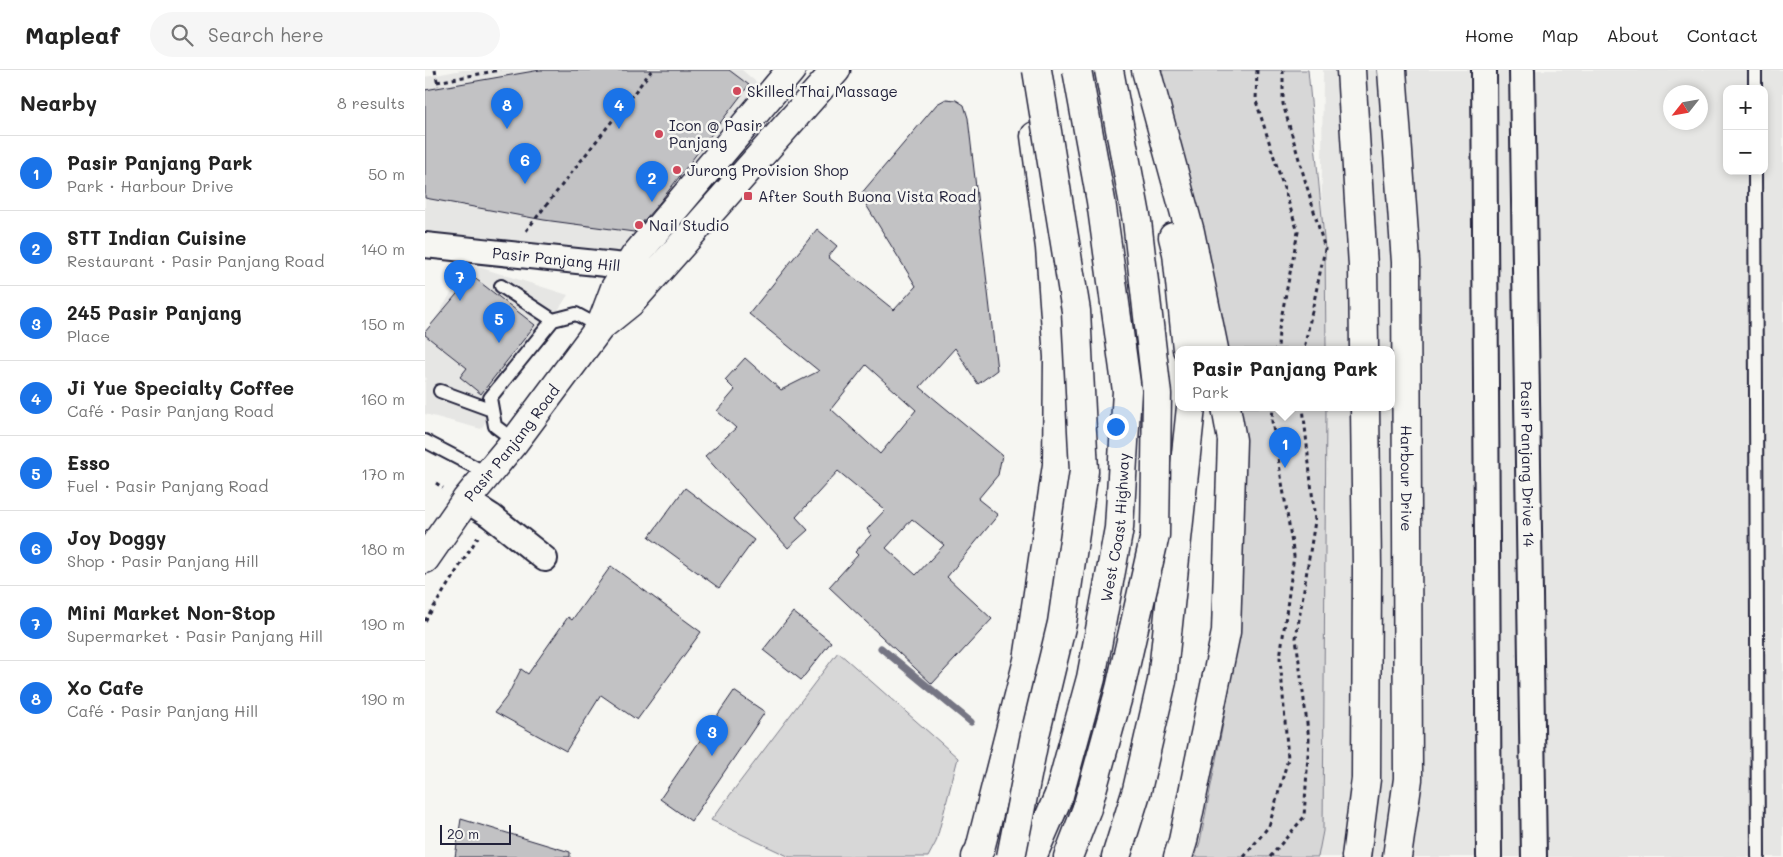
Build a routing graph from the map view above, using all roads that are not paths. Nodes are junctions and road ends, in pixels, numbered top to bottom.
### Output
1 (791, 70) edge
2 (836, 70) edge
3 (1026, 70) edge
4 (1037, 70) edge
5 (1077, 70) edge
6 (1109, 70) edge
7 (1132, 70) edge
8 (1146, 70) edge
9 (1351, 70) edge
10 (1392, 70) edge
11 (1473, 70) edge
12 (1484, 70) edge
13 (1522, 70) edge
14 (1755, 70) edge
15 (1755, 85) edge
16 (1485, 107) junction
17 (1755, 175) edge
18 (425, 245) edge
19 (629, 266) junction
20 (659, 271) junction
21 (501, 286) dead end
22 (553, 320) junction
23 (600, 327) junction
24 (1187, 346) edge
25 (1213, 346) edge
26 (1364, 346) edge
27 (440, 391) dead end
28 (493, 410) junction
29 (1191, 411) edge
30 (1226, 411) edge
31 (1365, 411) edge
32 (425, 441) edge
33 (515, 441) junction
34 (488, 474) junction
35 (456, 495) junction
36 (425, 559) edge
37 (545, 559) dead end
38 (976, 857) edge
39 (1011, 857) edge
40 (1032, 857) edge
41 (1068, 857) edge
42 (1116, 857) edge
43 (1177, 857) edge
44 (1356, 857) edge
45 (1397, 857) edge
46 (1489, 857) edge
47 (1534, 857) edge
48 (1758, 857) edge

1 - 19 main road, Pasir Panjang Road
2 - 20 main road, Pasir Panjang Road
3 - 38 main road
4 - 39 main road, bridge
5 - 40 main road, West Coast Highway, bridge
6 - 41 main road, bridge
7 - 24 main road
8 - 25 main road
9 - 26 main road
10 - 45 main road, Harbour Drive
11 - 16 street
12 - 16 street
13 - 47 street, Pasir Panjang Drive 14
14 - 15 lane
16 - 46 street
17 - 48 lane
18 - 19 street, Pasir Panjang Hill
19 - 20 street, Pasir Panjang Hill
19 - 23 main road, Pasir Panjang Road
20 - 23 main road, Pasir Panjang Road
21 - 22 lane
22 - 23 lane
22 - 28 lane
23 - 33 main road, Pasir Panjang Road
27 - 28 lane
28 - 33 lane
29 - 42 main road
30 - 43 main road
31 - 44 main road
32 - 34 lane
33 - 34 main road, Pasir Panjang Road
34 - 35 main road, Pasir Panjang Road
35 - 36 main road, Pasir Panjang Road
35 - 37 street

